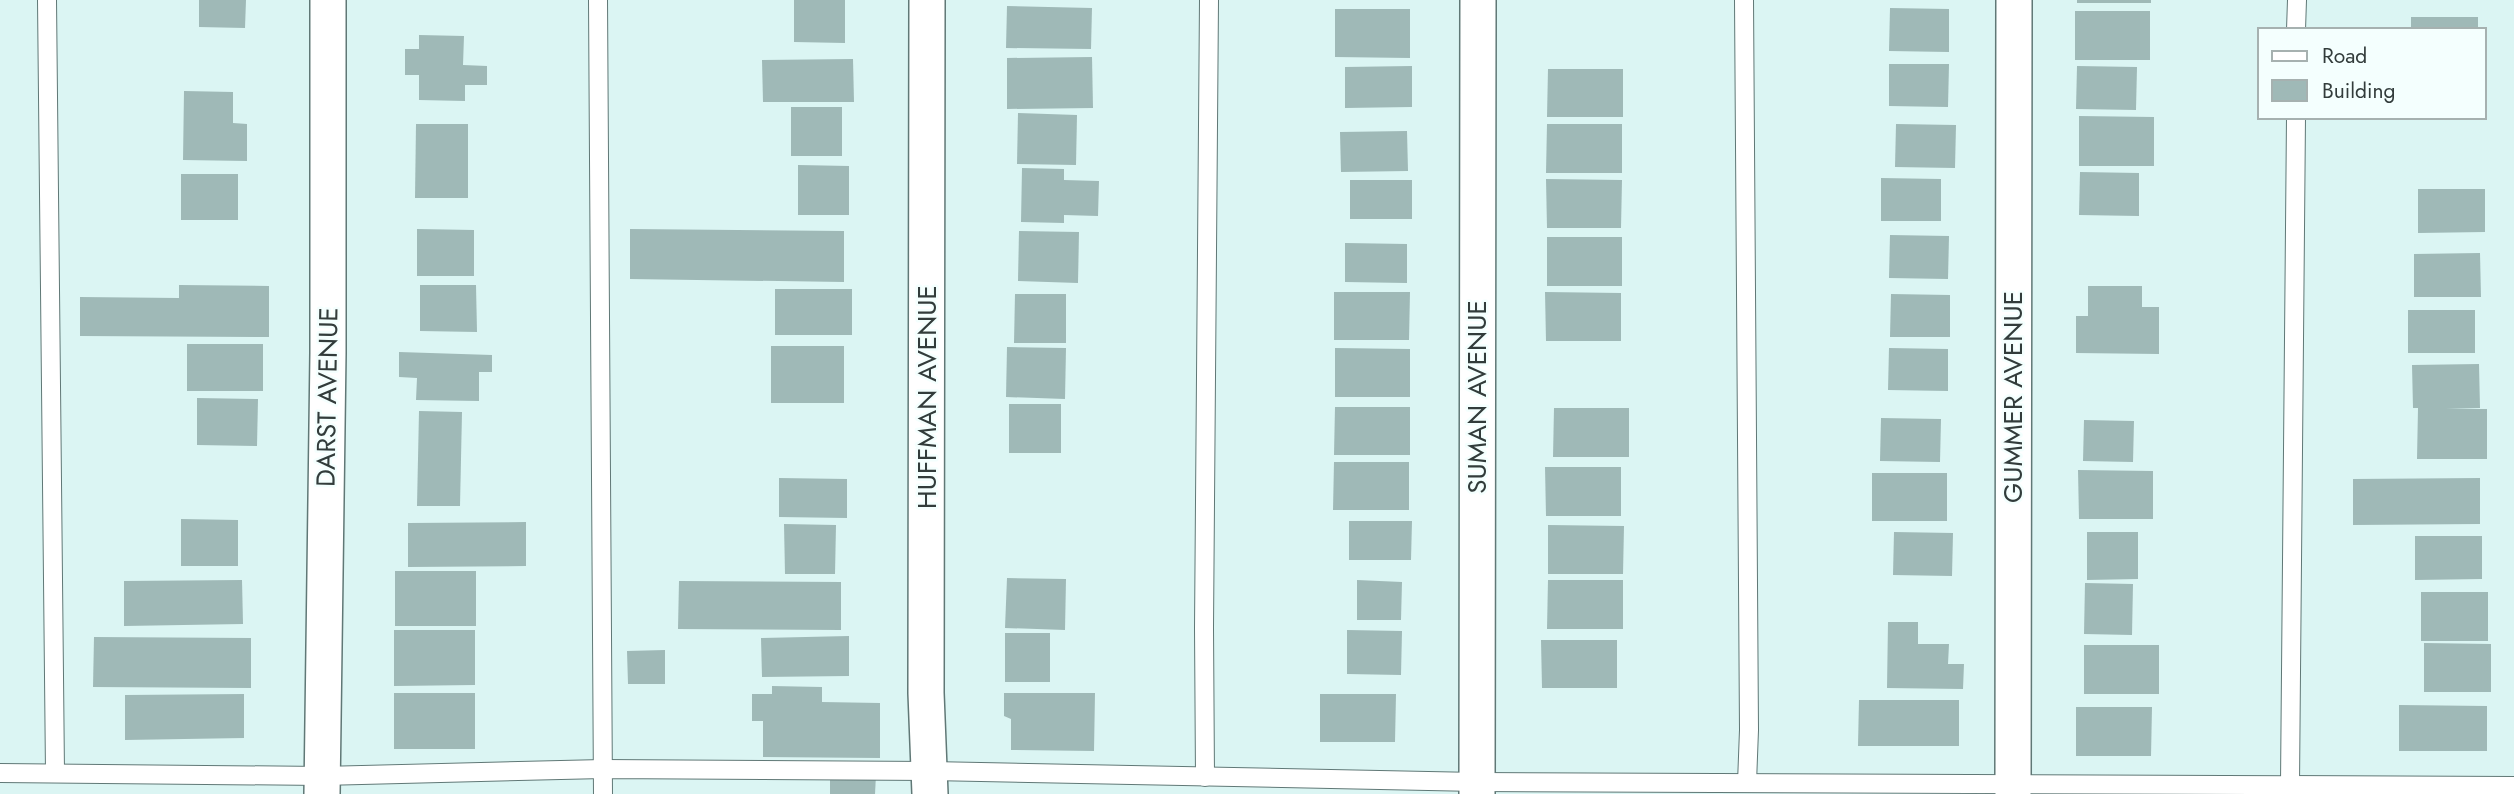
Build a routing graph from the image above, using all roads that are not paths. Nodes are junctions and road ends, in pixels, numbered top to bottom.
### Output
1 (47, 0) edge
2 (328, 0) edge
3 (598, 0) edge
4 (927, 0) edge
5 (1209, 0) edge
6 (1478, 0) edge
7 (1744, 0) edge
8 (2014, 0) edge
9 (2297, 0) edge
10 (2297, 28) edge
11 (2296, 119) edge
12 (603, 769) junction
13 (55, 772) junction
14 (0, 773) edge
15 (1205, 777) junction
16 (931, 783) edge
17 (1747, 783) junction
18 (2290, 784) junction
19 (322, 785) edge
20 (2514, 786) edge
21 (1477, 788) edge
22 (2013, 788) edge
23 (603, 794) edge

1 - 13 lane
2 - 19 street, DARST AVENUE
3 - 12 lane
4 - 16 street, HUFFMAN AVENUE
5 - 15 lane
6 - 21 street, SUMAN AVENUE
7 - 17 lane
8 - 22 street, GUMMER AVENUE
9 - 10 lane
11 - 18 lane
12 - 16 lane
12 - 19 lane
12 - 23 lane
13 - 14 lane
13 - 19 lane
15 - 16 lane
15 - 21 lane
17 - 21 lane
17 - 22 lane
18 - 20 lane
18 - 22 lane

